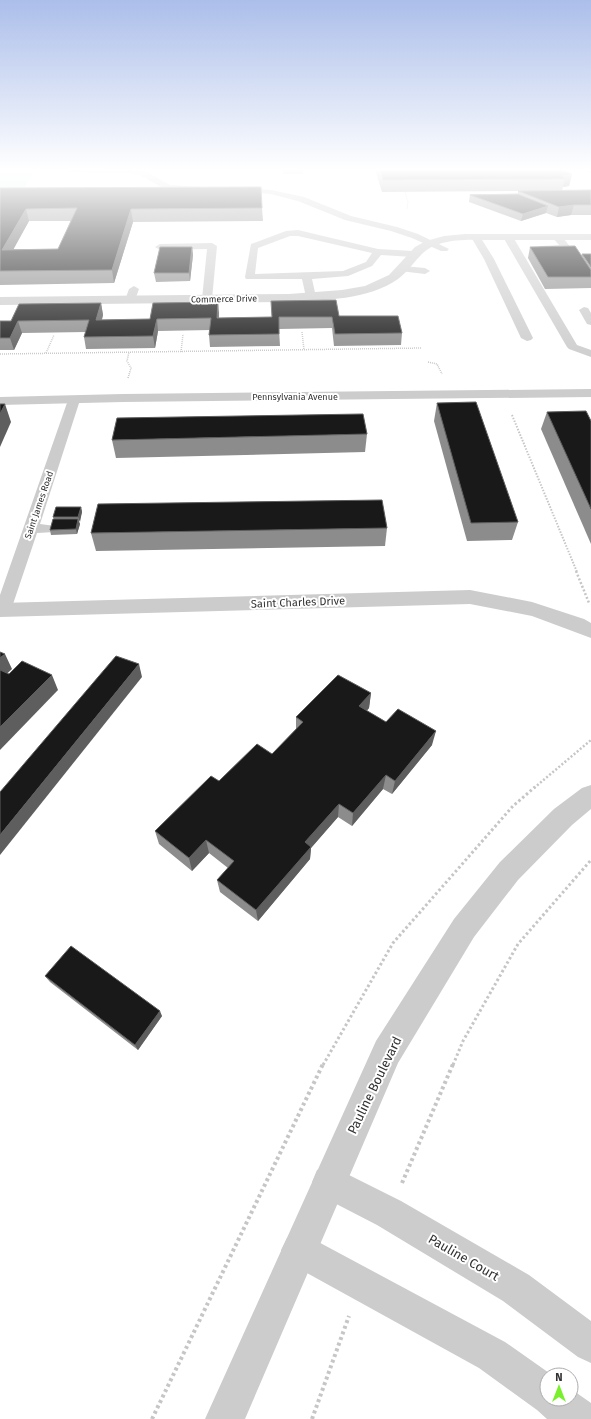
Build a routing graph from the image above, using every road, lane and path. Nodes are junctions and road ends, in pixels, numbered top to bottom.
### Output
1 (283, 235) edge
2 (311, 235) edge
3 (413, 235) edge
4 (476, 237) junction
5 (508, 237) junction
6 (557, 237) junction
7 (591, 237) edge
8 (430, 243) junction
9 (160, 247) edge
10 (523, 248) junction
11 (444, 249) dead end
12 (378, 252) junction
13 (413, 254) junction
14 (403, 269) junction
15 (425, 271) dead end
16 (306, 276) junction
17 (312, 297) junction
18 (207, 299) junction
19 (0, 302) edge
20 (584, 310) dead end
21 (591, 322) edge
22 (302, 332) edge
23 (183, 334) edge
24 (54, 335) edge
25 (527, 338) dead end
26 (422, 348) dead end
27 (304, 350) junction
28 (129, 352) junction
29 (181, 352) junction
30 (0, 354) edge
31 (46, 354) junction
32 (591, 354) edge
33 (428, 362) dead end
34 (441, 371) dead end
35 (128, 379) dead end
36 (591, 393) edge
37 (74, 400) junction
38 (0, 401) edge
39 (510, 412) dead end
40 (33, 522) junction
41 (51, 523) edge
42 (591, 609) edge
43 (1, 610) edge
44 (591, 631) edge
45 (591, 740) edge
46 (591, 795) edge
47 (591, 860) edge
48 (329, 1182) junction
49 (389, 1213) junction
50 (299, 1250) junction
51 (361, 1283) junction
52 (591, 1344) edge
53 (539, 1389) edge
54 (563, 1407) edge
55 (152, 1419) edge
56 (225, 1419) edge
57 (312, 1419) edge
58 (580, 1419) edge

1 - 16 lane
2 - 12 lane
3 - 8 lane
4 - 5 street, Commerce Drive
4 - 8 street, Commerce Drive
4 - 25 lane
5 - 6 street, Commerce Drive
5 - 10 lane
6 - 7 street, Commerce Drive
6 - 10 lane
8 - 11 lane
8 - 13 street, Commerce Drive
9 - 18 lane
10 - 32 lane
12 - 13 lane
12 - 16 lane
13 - 14 street, Commerce Drive
14 - 15 lane
14 - 17 street, Commerce Drive
16 - 17 lane
17 - 18 street, Commerce Drive
18 - 19 street, Commerce Drive
20 - 21 lane
22 - 27 path
23 - 29 path
24 - 31 path
26 - 27 path
27 - 29 path
28 - 29 path
28 - 31 path
28 - 35 path
30 - 31 path
33 - 34 path
36 - 37 street, Pennsylvania Avenue
37 - 38 street, Pennsylvania Avenue
37 - 40 lane, Saint James Road
39 - 42 path
40 - 41 lane
40 - 43 lane, Saint James Road
43 - 44 street, Saint Charles Drive
45 - 55 path
46 - 48 street, Pauline Boulevard
47 - 49 path
48 - 49 street, Pauline Court
48 - 50 street, Pauline Boulevard
49 - 52 street, Pauline Court
50 - 51 street
50 - 56 street, Pauline Boulevard
51 - 53 street
51 - 57 path
54 - 58 street

